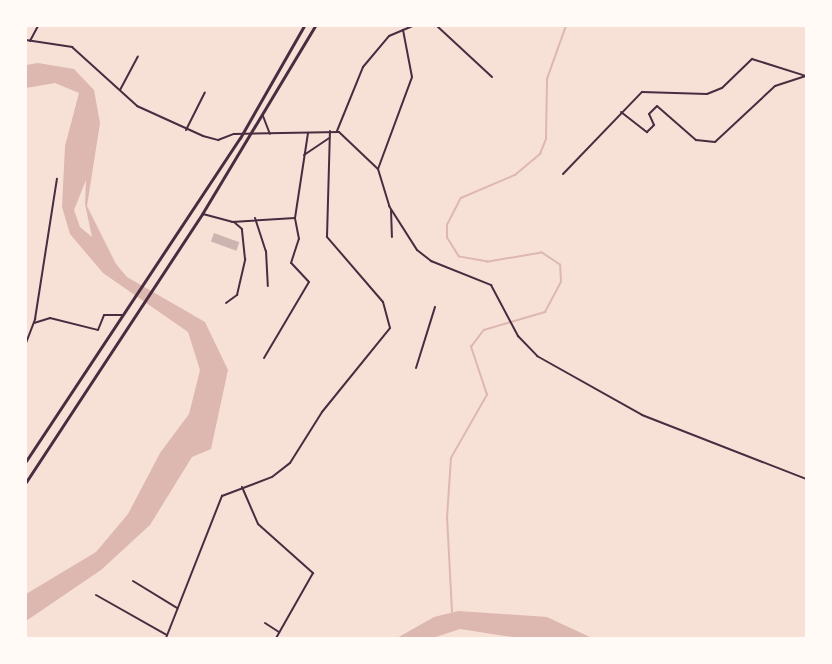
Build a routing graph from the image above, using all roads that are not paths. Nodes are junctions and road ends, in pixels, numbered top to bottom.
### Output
1 (38, 26) edge
2 (304, 26) edge
3 (315, 26) edge
4 (412, 26) edge
5 (437, 26) edge
6 (404, 30) junction
7 (26, 40) edge
8 (30, 41) junction
9 (138, 56) dead end
10 (806, 76) edge
11 (492, 77) dead end
12 (120, 90) junction
13 (205, 92) dead end
14 (621, 112) junction
15 (263, 116) junction
16 (186, 130) junction
17 (330, 131) junction
18 (337, 131) junction
19 (308, 133) junction
20 (242, 135) junction
21 (273, 135) junction
22 (250, 136) junction
23 (329, 138) junction
24 (304, 155) junction
25 (378, 169) junction
26 (563, 174) dead end
27 (57, 179) dead end
28 (391, 210) junction
29 (202, 214) junction
30 (255, 218) junction
31 (295, 218) junction
32 (234, 222) junction
33 (392, 237) dead end
34 (268, 286) dead end
35 (226, 303) dead end
36 (435, 307) dead end
37 (124, 315) junction
38 (34, 323) junction
39 (26, 345) edge
40 (26, 354) edge
41 (264, 358) dead end
42 (416, 368) dead end
43 (26, 461) edge
44 (807, 479) edge
45 (26, 482) edge
46 (242, 487) junction
47 (133, 581) dead end
48 (96, 595) dead end
49 (177, 608) junction
50 (265, 624) dead end
51 (279, 632) junction
52 (167, 637) edge
53 (276, 639) edge

1 - 8 street
2 - 20 highway
3 - 15 highway
4 - 6 street
5 - 11 street
6 - 18 street
6 - 25 street
7 - 8 street
8 - 12 street
9 - 12 street
10 - 14 street
10 - 14 street
12 - 16 street
13 - 16 street
14 - 26 street
15 - 21 street
15 - 22 highway
16 - 20 street
17 - 18 street
17 - 19 street
17 - 23 street
18 - 25 street
19 - 21 street
19 - 24 street
20 - 22 street
20 - 37 highway
21 - 22 street
22 - 29 highway
23 - 24 street
23 - 46 street
24 - 31 street
25 - 28 street
27 - 38 street
28 - 33 street
28 - 44 street
29 - 32 street
29 - 45 highway
30 - 31 street
30 - 32 street
30 - 34 street
31 - 41 street
32 - 35 street
36 - 42 street
37 - 38 street
37 - 43 highway
38 - 39 street
39 - 40 street
46 - 49 street
46 - 51 street
47 - 49 street
48 - 52 street
49 - 52 street
50 - 51 street
51 - 53 street

